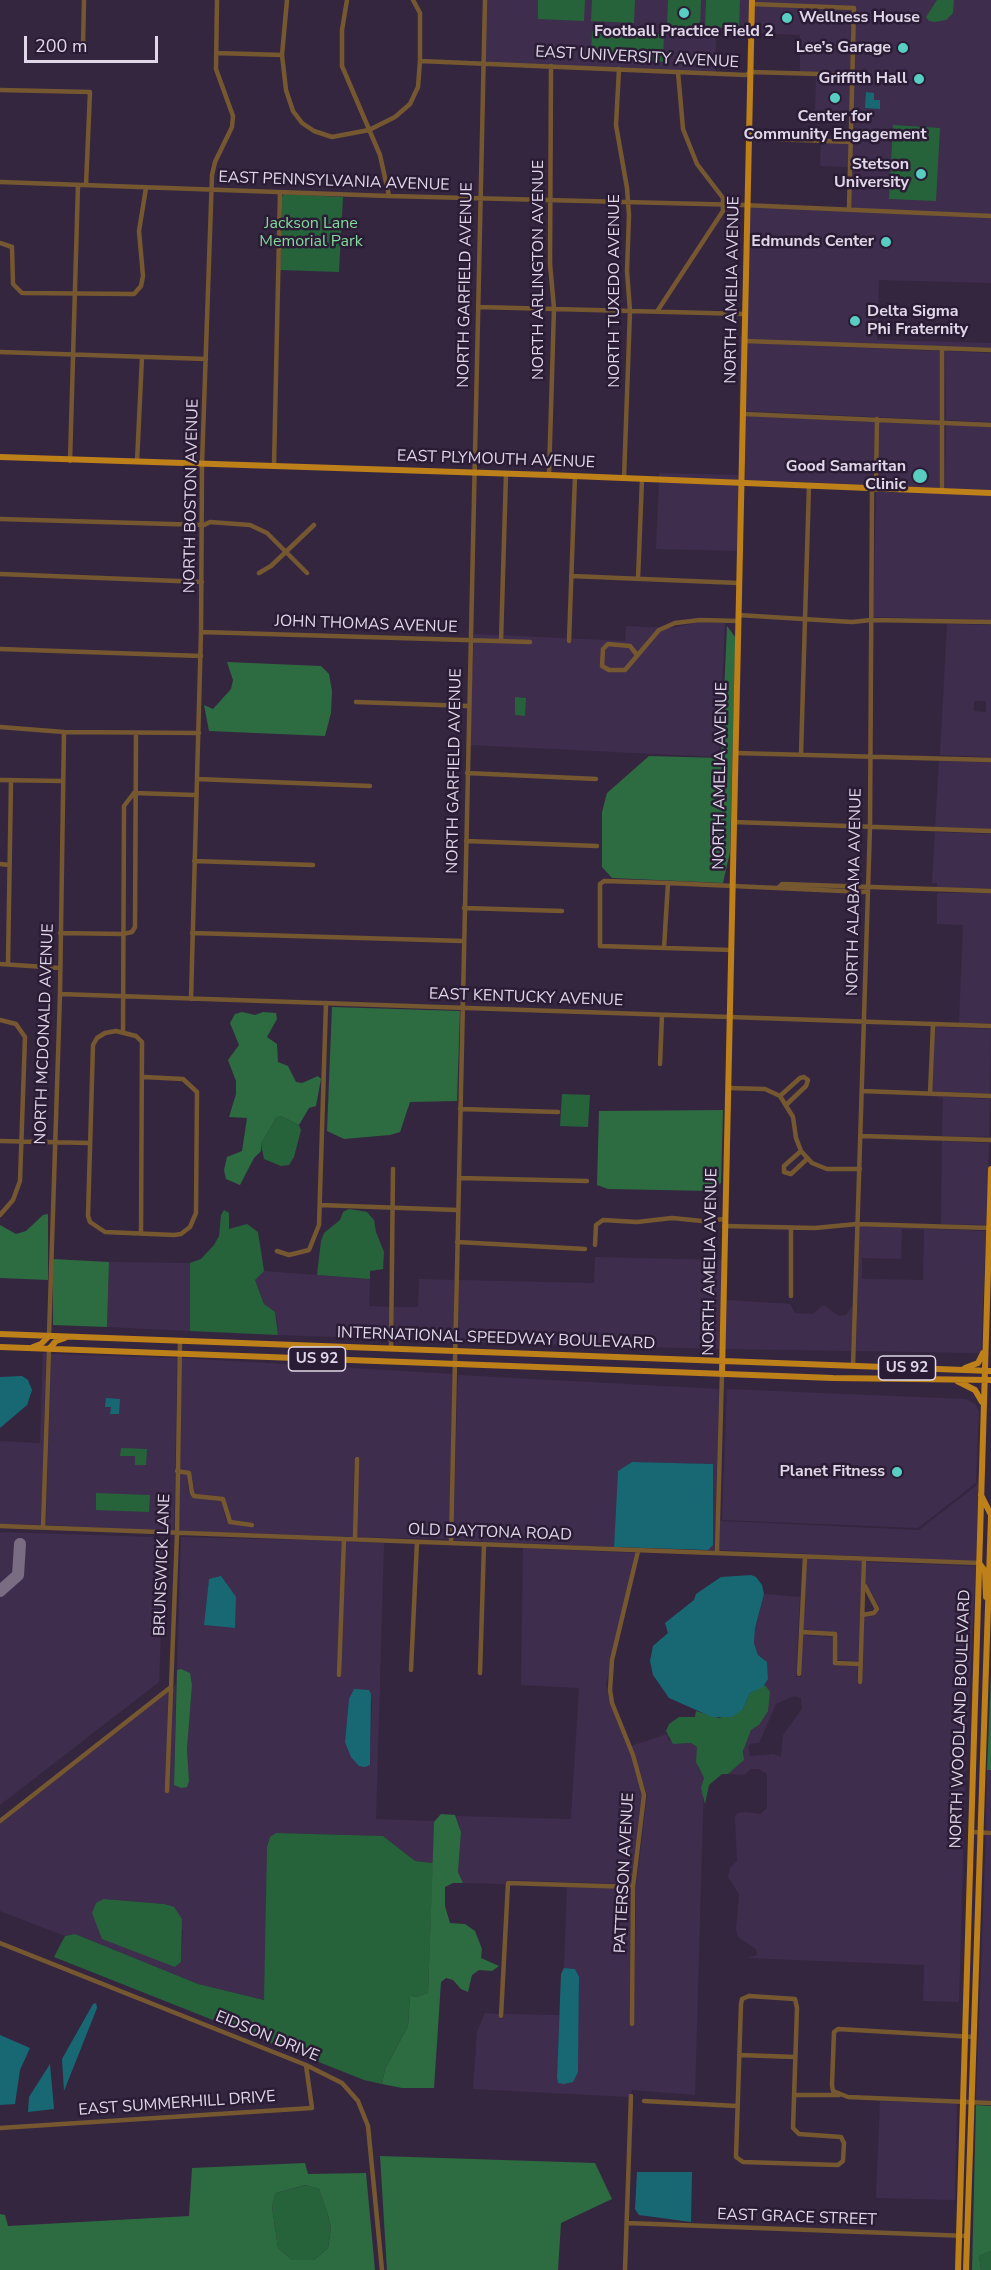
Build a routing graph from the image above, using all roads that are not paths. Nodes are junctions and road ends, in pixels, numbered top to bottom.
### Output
1 (84, 0) edge
2 (217, 0) edge
3 (287, 0) edge
4 (347, 0) edge
5 (413, 0) edge
6 (485, 0) edge
7 (752, 2) edge
8 (83, 46) dead end
9 (216, 52) junction
10 (282, 55) junction
11 (420, 61) junction
12 (483, 63) junction
13 (551, 66) junction
14 (619, 69) junction
15 (678, 72) junction
16 (751, 72) junction
17 (853, 75) junction
18 (0, 90) edge
19 (369, 130) junction
20 (750, 138) junction
21 (851, 142) junction
22 (0, 182) edge
23 (78, 185) junction
24 (86, 185) junction
25 (146, 188) junction
26 (212, 190) junction
27 (280, 192) junction
28 (389, 196) junction
29 (480, 198) junction
30 (549, 200) junction
31 (628, 201) junction
32 (723, 204) junction
33 (749, 205) junction
34 (849, 209) junction
35 (991, 216) edge
36 (0, 243) edge
37 (75, 294) junction
38 (478, 307) junction
39 (554, 308) junction
40 (658, 310) junction
41 (630, 311) junction
42 (745, 314) junction
43 (745, 341) junction
44 (942, 348) junction
45 (991, 350) edge
46 (0, 352) edge
47 (74, 355) junction
48 (142, 357) junction
49 (207, 359) junction
50 (744, 414) junction
51 (877, 419) junction
52 (944, 423) junction
53 (991, 424) edge
54 (0, 457) edge
55 (70, 461) junction
56 (137, 462) junction
57 (202, 464) junction
58 (274, 466) junction
59 (472, 472) junction
60 (506, 474) junction
61 (549, 475) junction
62 (575, 476) junction
63 (624, 478) junction
64 (642, 479) junction
65 (743, 483) junction
66 (809, 485) junction
67 (874, 488) junction
68 (942, 490) junction
69 (991, 493) edge
70 (0, 519) edge
71 (204, 525) junction
72 (314, 525) dead end
73 (286, 552) junction
74 (259, 573) dead end
75 (307, 573) dead end
76 (0, 574) edge
77 (571, 576) junction
78 (638, 579) junction
79 (202, 582) junction
80 (739, 583) junction
81 (738, 618) junction
82 (806, 620) junction
83 (871, 620) junction
84 (991, 622) edge
85 (201, 632) junction
86 (470, 640) junction
87 (501, 641) junction
88 (569, 641) dead end
89 (530, 642) dead end
90 (645, 645) junction
91 (633, 647) junction
92 (0, 649) edge
93 (637, 655) junction
94 (201, 656) junction
95 (356, 702) dead end
96 (468, 706) junction
97 (0, 727) edge
98 (64, 732) junction
99 (198, 733) junction
100 (136, 734) junction
101 (735, 753) junction
102 (801, 753) junction
103 (869, 755) junction
104 (991, 760) edge
105 (467, 773) junction
106 (197, 779) junction
107 (596, 779) dead end
108 (0, 780) edge
109 (11, 780) junction
110 (62, 781) junction
111 (370, 786) dead end
112 (134, 793) junction
113 (195, 795) junction
114 (733, 822) junction
115 (870, 827) junction
116 (991, 831) edge
117 (466, 841) junction
118 (597, 846) dead end
119 (194, 861) junction
120 (0, 864) edge
121 (9, 865) junction
122 (313, 865) dead end
123 (668, 883) junction
124 (731, 886) junction
125 (868, 889) junction
126 (991, 891) edge
127 (464, 908) junction
128 (562, 911) dead end
129 (0, 914) edge
130 (9, 914) junction
131 (60, 933) junction
132 (123, 933) junction
133 (192, 933) junction
134 (463, 941) junction
135 (664, 948) junction
136 (732, 950) junction
137 (0, 964) edge
138 (8, 964) junction
139 (60, 968) junction
140 (60, 994) junction
141 (123, 997) junction
142 (191, 999) junction
143 (326, 1003) junction
144 (462, 1007) junction
145 (662, 1015) junction
146 (730, 1018) junction
147 (0, 1020) edge
148 (864, 1023) junction
149 (933, 1025) junction
150 (991, 1026) edge
151 (123, 1032) junction
152 (660, 1064) dead end
153 (144, 1077) junction
154 (728, 1088) junction
155 (862, 1091) junction
156 (930, 1094) junction
157 (780, 1096) junction
158 (991, 1096) edge
159 (787, 1104) junction
160 (460, 1109) junction
161 (558, 1112) dead end
162 (861, 1136) junction
163 (991, 1140) edge
164 (0, 1141) edge
165 (22, 1142) junction
166 (54, 1142) junction
167 (90, 1143) junction
168 (801, 1151) junction
169 (807, 1159) junction
170 (393, 1169) dead end
171 (860, 1169) junction
172 (991, 1169) edge
173 (459, 1178) junction
174 (587, 1181) dead end
175 (320, 1205) junction
176 (393, 1208) junction
177 (457, 1210) junction
178 (0, 1215) edge
179 (724, 1223) junction
180 (856, 1224) junction
181 (990, 1228) edge
182 (791, 1229) junction
183 (141, 1233) junction
184 (457, 1242) junction
185 (595, 1245) dead end
186 (585, 1249) dead end
187 (277, 1251) dead end
188 (989, 1295) edge
189 (791, 1296) dead end
190 (0, 1334) edge
191 (49, 1336) junction
192 (68, 1337) junction
193 (180, 1341) junction
194 (0, 1347) edge
195 (986, 1347) junction
196 (29, 1348) junction
197 (49, 1348) junction
198 (391, 1349) junction
199 (456, 1351) junction
200 (179, 1354) junction
201 (585, 1356) junction
202 (607, 1357) junction
203 (722, 1361) junction
204 (456, 1364) junction
205 (853, 1366) junction
206 (572, 1368) junction
207 (589, 1368) junction
208 (960, 1370) junction
209 (988, 1371) edge
210 (722, 1373) junction
211 (833, 1378) junction
212 (954, 1380) junction
213 (988, 1380) edge
214 (984, 1408) junction
215 (357, 1459) dead end
216 (177, 1471) junction
217 (981, 1494) junction
218 (991, 1515) edge
219 (252, 1525) dead end
220 (0, 1526) edge
221 (43, 1528) junction
222 (177, 1534) junction
223 (344, 1539) junction
224 (355, 1539) junction
225 (417, 1542) junction
226 (451, 1543) junction
227 (484, 1544) junction
228 (638, 1551) junction
229 (980, 1551) junction
230 (717, 1552) junction
231 (805, 1557) junction
232 (864, 1559) junction
233 (979, 1563) junction
234 (989, 1566) junction
235 (863, 1581) junction
236 (988, 1609) junction
237 (862, 1615) junction
238 (801, 1632) junction
239 (860, 1664) junction
240 (411, 1670) dead end
241 (480, 1673) dead end
242 (799, 1674) dead end
243 (339, 1675) dead end
244 (860, 1682) dead end
245 (976, 1683) junction
246 (171, 1687) junction
247 (985, 1696) junction
248 (976, 1698) junction
249 (984, 1716) junction
250 (167, 1791) dead end
251 (0, 1821) edge
252 (972, 1832) junction
253 (980, 1833) junction
254 (991, 1833) edge
255 (633, 1887) junction
256 (0, 1943) edge
257 (967, 1970) junction
258 (976, 1970) junction
259 (501, 2016) dead end
260 (632, 2024) dead end
261 (965, 2036) junction
262 (974, 2037) junction
263 (739, 2055) junction
264 (795, 2057) junction
265 (306, 2065) junction
266 (794, 2095) junction
267 (839, 2095) junction
268 (631, 2096) dead end
269 (644, 2101) dead end
270 (963, 2102) junction
271 (972, 2102) junction
272 (991, 2103) edge
273 (737, 2106) junction
274 (0, 2128) edge
275 (961, 2169) junction
276 (970, 2170) junction
277 (627, 2223) junction
278 (959, 2236) junction
279 (967, 2236) junction
280 (382, 2270) edge
281 (625, 2270) edge
282 (958, 2270) edge
283 (966, 2270) edge

1 - 8 street
2 - 9 street, NORTH BOSTON AVENUE
3 - 10 street
4 - 19 street
5 - 11 street
6 - 12 street, NORTH GARFIELD AVENUE
7 - 16 main road, NORTH AMELIA AVENUE
7 - 17 street
9 - 10 street
9 - 26 street, NORTH BOSTON AVENUE
10 - 19 street
11 - 12 street, EAST UNIVERSITY AVENUE
11 - 19 street
12 - 13 street, EAST UNIVERSITY AVENUE
12 - 29 street, NORTH GARFIELD AVENUE
13 - 14 street, EAST UNIVERSITY AVENUE
13 - 30 street, NORTH ARLINGTON AVENUE
14 - 15 street, EAST UNIVERSITY AVENUE
14 - 31 street, NORTH TUXEDO AVENUE
15 - 16 street, EAST UNIVERSITY AVENUE
15 - 32 street
16 - 17 street, EAST UNIVERSITY AVENUE
16 - 20 main road, NORTH AMELIA AVENUE
17 - 21 street
18 - 24 street
19 - 28 street
20 - 21 street
20 - 33 main road, NORTH AMELIA AVENUE
21 - 34 street
22 - 23 street, EAST PENNSYLVANIA AVENUE
23 - 24 street, EAST PENNSYLVANIA AVENUE
23 - 37 street
24 - 25 street, EAST PENNSYLVANIA AVENUE
25 - 26 street, EAST PENNSYLVANIA AVENUE
25 - 37 street
26 - 27 street, EAST PENNSYLVANIA AVENUE
26 - 49 street, NORTH BOSTON AVENUE
27 - 28 street, EAST PENNSYLVANIA AVENUE
27 - 58 street
28 - 29 street, EAST PENNSYLVANIA AVENUE
29 - 30 street, EAST PENNSYLVANIA AVENUE
29 - 38 street, NORTH GARFIELD AVENUE
30 - 31 street, EAST PENNSYLVANIA AVENUE
30 - 39 street, NORTH ARLINGTON AVENUE
31 - 32 street, EAST PENNSYLVANIA AVENUE
31 - 41 street, NORTH TUXEDO AVENUE
32 - 33 street, EAST PENNSYLVANIA AVENUE
32 - 40 street
33 - 34 street, EAST PENNSYLVANIA AVENUE
33 - 42 main road, NORTH AMELIA AVENUE
34 - 35 street, EAST PENNSYLVANIA AVENUE
36 - 37 street
37 - 47 street
38 - 39 street
38 - 59 street, NORTH GARFIELD AVENUE
39 - 41 street
39 - 61 street, NORTH ARLINGTON AVENUE
40 - 41 street
40 - 42 street
41 - 63 street, NORTH TUXEDO AVENUE
42 - 43 main road, NORTH AMELIA AVENUE
43 - 44 street
43 - 50 main road, NORTH AMELIA AVENUE
44 - 45 street
44 - 52 street
46 - 47 street
47 - 48 street
47 - 55 street
48 - 49 street
48 - 56 street
49 - 57 street, NORTH BOSTON AVENUE
50 - 51 street
50 - 65 main road, NORTH AMELIA AVENUE
51 - 52 street
51 - 67 street, NORTH ALABAMA AVENUE
52 - 53 street
52 - 68 street
54 - 55 main road, EAST PLYMOUTH AVENUE
55 - 56 main road, EAST PLYMOUTH AVENUE
56 - 57 main road, EAST PLYMOUTH AVENUE
57 - 58 main road, EAST PLYMOUTH AVENUE
57 - 71 street, NORTH BOSTON AVENUE
58 - 59 main road, EAST PLYMOUTH AVENUE
59 - 60 main road, EAST PLYMOUTH AVENUE
59 - 86 street, NORTH GARFIELD AVENUE
60 - 61 main road, EAST PLYMOUTH AVENUE
60 - 87 street
61 - 62 main road, EAST PLYMOUTH AVENUE
62 - 63 main road, EAST PLYMOUTH AVENUE
62 - 77 street
63 - 64 main road, EAST PLYMOUTH AVENUE
64 - 65 main road, EAST PLYMOUTH AVENUE
64 - 78 street
65 - 66 main road, EAST PLYMOUTH AVENUE
65 - 80 main road, NORTH AMELIA AVENUE
66 - 67 main road, EAST PLYMOUTH AVENUE
66 - 82 street
67 - 68 main road, EAST PLYMOUTH AVENUE
67 - 83 street, NORTH ALABAMA AVENUE
68 - 69 main road, EAST PLYMOUTH AVENUE
70 - 71 street
71 - 73 street
71 - 79 street, NORTH BOSTON AVENUE
72 - 73 street
73 - 74 street
73 - 75 street
76 - 79 street
77 - 78 street
77 - 88 street
78 - 80 street
79 - 85 street, NORTH BOSTON AVENUE
80 - 81 main road, NORTH AMELIA AVENUE
81 - 82 street
81 - 90 street
81 - 101 main road, NORTH AMELIA AVENUE
82 - 83 street
82 - 102 street
83 - 84 street
83 - 103 street, NORTH ALABAMA AVENUE
85 - 86 street, JOHN THOMAS AVENUE
85 - 94 street, NORTH BOSTON AVENUE
86 - 87 street, JOHN THOMAS AVENUE
86 - 96 street, NORTH GARFIELD AVENUE
87 - 89 street, JOHN THOMAS AVENUE
90 - 91 street
90 - 93 street
91 - 93 street
91 - 93 street
92 - 94 street
94 - 99 street, NORTH BOSTON AVENUE
95 - 96 street
96 - 105 street, NORTH GARFIELD AVENUE
97 - 98 street
98 - 100 street
98 - 110 street, NORTH MCDONALD AVENUE
99 - 100 street
99 - 106 street, NORTH BOSTON AVENUE
100 - 112 street
101 - 102 street
101 - 114 main road, NORTH AMELIA AVENUE
102 - 103 street
103 - 104 street
103 - 115 street, NORTH ALABAMA AVENUE
105 - 107 street
105 - 117 street, NORTH GARFIELD AVENUE
106 - 111 street
106 - 113 street, NORTH BOSTON AVENUE
108 - 109 street
109 - 110 street
109 - 121 street
110 - 131 street, NORTH MCDONALD AVENUE
112 - 113 street
112 - 132 street
112 - 132 street
113 - 119 street, NORTH BOSTON AVENUE
114 - 115 street
114 - 124 main road, NORTH AMELIA AVENUE
115 - 116 street
115 - 125 street, NORTH ALABAMA AVENUE
117 - 118 street
117 - 127 street, NORTH GARFIELD AVENUE
119 - 122 street
119 - 133 street, NORTH BOSTON AVENUE
120 - 121 street
121 - 130 street
123 - 124 street
123 - 135 street
123 - 135 street
124 - 125 street
124 - 136 main road, NORTH AMELIA AVENUE
125 - 126 street
125 - 148 street, NORTH ALABAMA AVENUE
127 - 128 street
127 - 134 street, NORTH GARFIELD AVENUE
129 - 130 street
130 - 138 street
131 - 132 street
131 - 139 street, NORTH MCDONALD AVENUE
132 - 141 street
133 - 134 street
133 - 142 street, NORTH BOSTON AVENUE
134 - 144 street, NORTH GARFIELD AVENUE
135 - 136 street
136 - 146 main road, NORTH AMELIA AVENUE
137 - 138 street
138 - 139 street
139 - 140 street, NORTH MCDONALD AVENUE
140 - 141 street, EAST KENTUCKY AVENUE
140 - 166 street, NORTH MCDONALD AVENUE
141 - 142 street, EAST KENTUCKY AVENUE
141 - 151 street
142 - 143 street, EAST KENTUCKY AVENUE
143 - 144 street, EAST KENTUCKY AVENUE
143 - 175 street
144 - 145 street, EAST KENTUCKY AVENUE
144 - 160 street, NORTH GARFIELD AVENUE
145 - 146 street, EAST KENTUCKY AVENUE
145 - 152 street
146 - 148 street, EAST KENTUCKY AVENUE
146 - 154 main road, NORTH AMELIA AVENUE
147 - 165 street
148 - 149 street, EAST KENTUCKY AVENUE
148 - 155 street, NORTH ALABAMA AVENUE
149 - 150 street, EAST KENTUCKY AVENUE
149 - 156 street
151 - 153 street
151 - 167 street
153 - 183 street
153 - 183 street
154 - 157 street
154 - 179 main road, NORTH AMELIA AVENUE
155 - 156 street
155 - 162 street, NORTH ALABAMA AVENUE
156 - 158 street
157 - 159 street
157 - 159 street
159 - 168 street
160 - 161 street
160 - 173 street, NORTH GARFIELD AVENUE
162 - 163 street
162 - 171 street, NORTH ALABAMA AVENUE
164 - 165 street
165 - 166 street
165 - 178 street
166 - 167 street
166 - 191 street, NORTH MCDONALD AVENUE
167 - 183 street
168 - 169 street
168 - 169 street
169 - 171 street
170 - 176 street
171 - 180 street, NORTH ALABAMA AVENUE
172 - 181 main road, NORTH WOODLAND BOULEVARD
173 - 174 street
173 - 177 street, NORTH GARFIELD AVENUE
175 - 176 street
175 - 187 street
176 - 177 street
176 - 198 street
177 - 184 street, NORTH GARFIELD AVENUE
179 - 182 street
179 - 185 street
179 - 203 main road, NORTH AMELIA AVENUE
180 - 181 street
180 - 182 street
180 - 205 street, NORTH ALABAMA AVENUE
181 - 188 main road, NORTH WOODLAND BOULEVARD
182 - 189 street
184 - 186 street
184 - 199 street, NORTH GARFIELD AVENUE
188 - 195 main road, NORTH WOODLAND BOULEVARD
190 - 191 main road, INTERNATIONAL SPEEDWAY BOULEVARD / US 92
191 - 192 main road, INTERNATIONAL SPEEDWAY BOULEVARD / US 92
191 - 196 main road
192 - 193 main road, INTERNATIONAL SPEEDWAY BOULEVARD / US 92
192 - 197 main road
193 - 198 main road, INTERNATIONAL SPEEDWAY BOULEVARD / US 92
193 - 200 street, BRUNSWICK LANE
194 - 196 main road, INTERNATIONAL SPEEDWAY BOULEVARD / US 92
195 - 208 main road, US 92
195 - 209 main road, NORTH WOODLAND BOULEVARD
196 - 197 main road, INTERNATIONAL SPEEDWAY BOULEVARD / US 92
197 - 200 main road, INTERNATIONAL SPEEDWAY BOULEVARD / US 92
197 - 221 street
198 - 199 main road, INTERNATIONAL SPEEDWAY BOULEVARD / US 92
199 - 201 main road, INTERNATIONAL SPEEDWAY BOULEVARD / US 92
199 - 204 street, NORTH GARFIELD AVENUE
200 - 204 main road, INTERNATIONAL SPEEDWAY BOULEVARD / US 92
200 - 216 street, BRUNSWICK LANE
201 - 202 main road, INTERNATIONAL SPEEDWAY BOULEVARD / US 92
201 - 206 main road
202 - 203 main road, INTERNATIONAL SPEEDWAY BOULEVARD / US 92
202 - 207 main road
203 - 205 main road, INTERNATIONAL SPEEDWAY BOULEVARD / US 92
203 - 210 main road, NORTH AMELIA AVENUE
204 - 206 main road, INTERNATIONAL SPEEDWAY BOULEVARD / US 92
204 - 226 street, NORTH GARFIELD AVENUE
205 - 208 main road, INTERNATIONAL SPEEDWAY BOULEVARD / US 92
205 - 211 main road
206 - 207 main road, INTERNATIONAL SPEEDWAY BOULEVARD / US 92
207 - 210 main road, INTERNATIONAL SPEEDWAY BOULEVARD / US 92
208 - 209 main road, INTERNATIONAL SPEEDWAY BOULEVARD
209 - 213 main road, NORTH WOODLAND BOULEVARD
210 - 211 main road, INTERNATIONAL SPEEDWAY BOULEVARD / US 92
210 - 230 street, NORTH AMELIA AVENUE
211 - 212 main road, INTERNATIONAL SPEEDWAY BOULEVARD / US 92
212 - 213 main road, INTERNATIONAL SPEEDWAY BOULEVARD / US 92
212 - 214 main road
213 - 214 main road, NORTH WOODLAND BOULEVARD
214 - 217 main road, NORTH WOODLAND BOULEVARD
215 - 224 street
216 - 219 street
216 - 222 street, BRUNSWICK LANE
217 - 218 main road
217 - 229 main road, NORTH WOODLAND BOULEVARD
218 - 234 main road, NORTH WOODLAND BOULEVARD
220 - 221 street, OLD DAYTONA ROAD
221 - 222 street, OLD DAYTONA ROAD
222 - 223 street, OLD DAYTONA ROAD
222 - 246 street, BRUNSWICK LANE
223 - 224 street, OLD DAYTONA ROAD
223 - 243 street
224 - 225 street, OLD DAYTONA ROAD
225 - 226 street, OLD DAYTONA ROAD
225 - 240 street
226 - 227 street, OLD DAYTONA ROAD
227 - 228 street, OLD DAYTONA ROAD
227 - 241 street
228 - 230 street, OLD DAYTONA ROAD
228 - 255 street, PATTERSON AVENUE
229 - 233 main road, NORTH WOODLAND BOULEVARD
229 - 234 main road
230 - 231 street, OLD DAYTONA ROAD
231 - 232 street, OLD DAYTONA ROAD
231 - 238 street
232 - 233 street, OLD DAYTONA ROAD
232 - 235 street
233 - 236 main road
233 - 245 main road, NORTH WOODLAND BOULEVARD
234 - 236 main road, NORTH WOODLAND BOULEVARD
235 - 237 street
235 - 237 street
236 - 247 main road, NORTH WOODLAND BOULEVARD
237 - 239 street
238 - 239 street
238 - 242 street
239 - 244 street
245 - 247 main road
245 - 248 main road, NORTH WOODLAND BOULEVARD
246 - 250 street, BRUNSWICK LANE
246 - 251 street
247 - 249 main road, NORTH WOODLAND BOULEVARD
248 - 249 main road
248 - 252 main road, NORTH WOODLAND BOULEVARD
249 - 253 main road, NORTH WOODLAND BOULEVARD
252 - 253 street
252 - 257 main road, NORTH WOODLAND BOULEVARD
253 - 254 street
253 - 258 main road, NORTH WOODLAND BOULEVARD
255 - 259 street
255 - 260 street, PATTERSON AVENUE
256 - 265 street, EIDSON DRIVE
257 - 258 street
257 - 261 main road, NORTH WOODLAND BOULEVARD
258 - 262 main road, NORTH WOODLAND BOULEVARD
261 - 262 street
261 - 267 street
261 - 270 main road, NORTH WOODLAND BOULEVARD
262 - 271 main road, NORTH WOODLAND BOULEVARD
263 - 264 street
263 - 264 street
263 - 273 street
264 - 266 street
265 - 274 street, EAST SUMMERHILL DRIVE
265 - 280 street, EIDSON DRIVE
266 - 267 street
266 - 273 street
267 - 270 street
268 - 277 street
269 - 273 street
270 - 271 street
270 - 275 main road, NORTH WOODLAND BOULEVARD
271 - 272 street
271 - 276 main road, NORTH WOODLAND BOULEVARD
275 - 276 street
275 - 278 main road, NORTH WOODLAND BOULEVARD
276 - 279 main road, NORTH WOODLAND BOULEVARD
277 - 278 street, EAST GRACE STREET
277 - 281 street
278 - 279 street, EAST GRACE STREET
278 - 282 main road, NORTH WOODLAND BOULEVARD
279 - 283 main road, NORTH WOODLAND BOULEVARD

